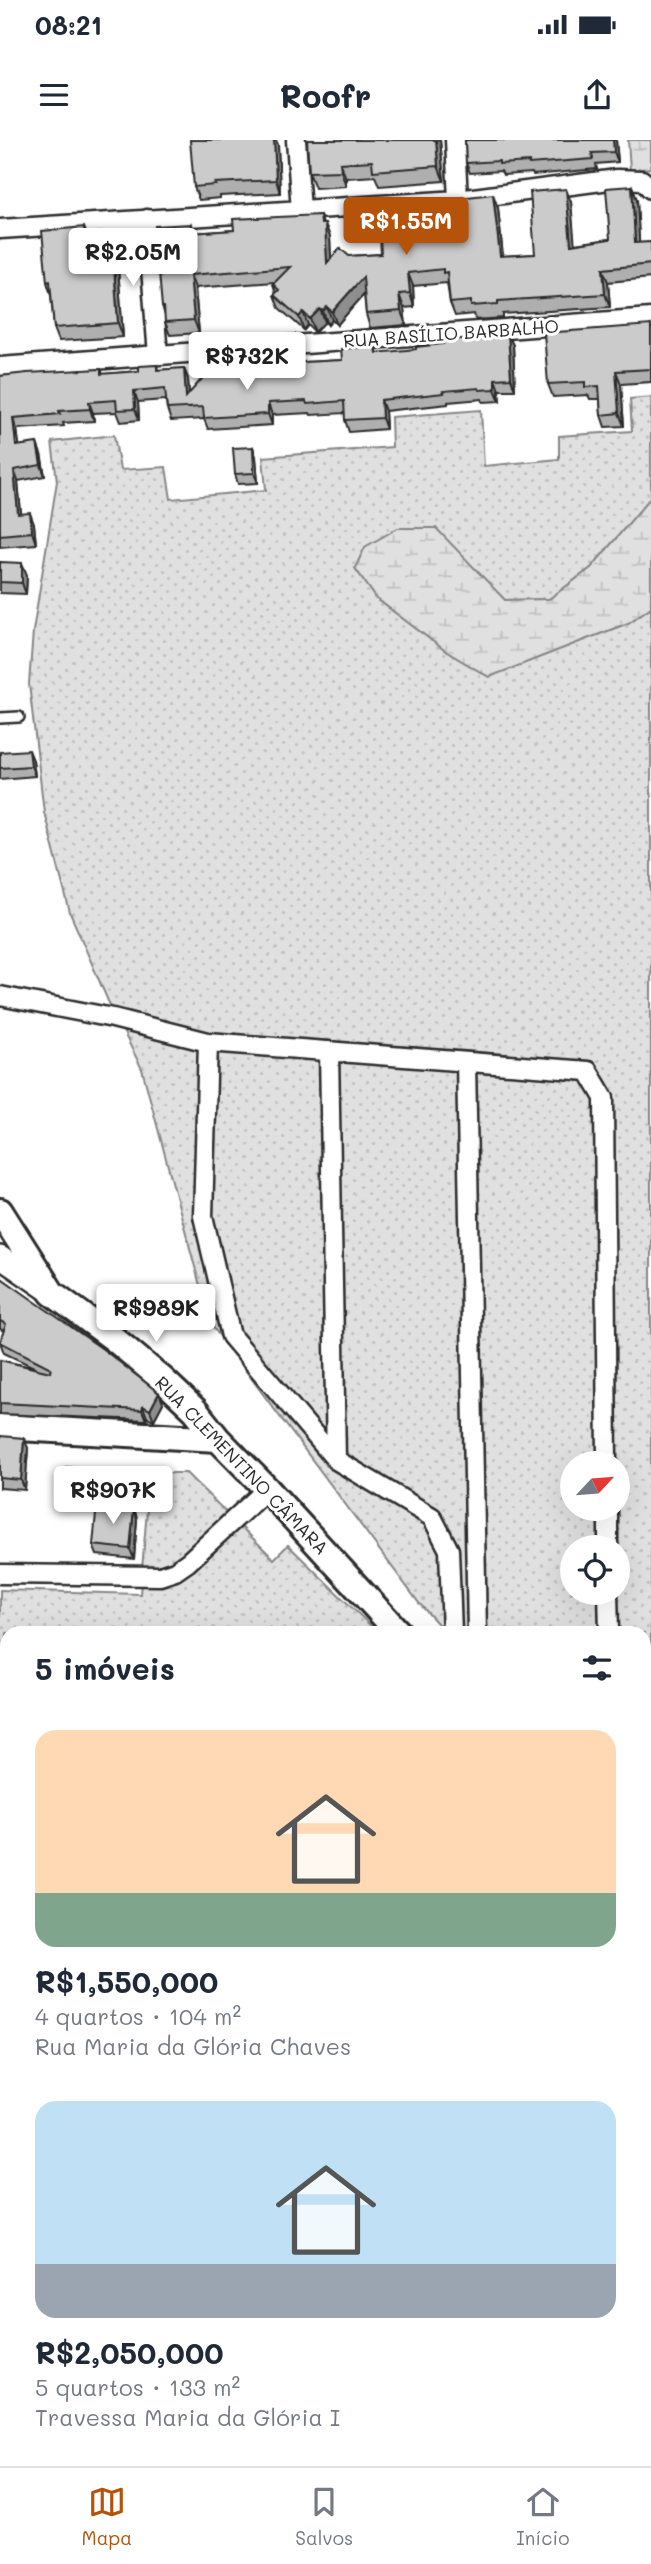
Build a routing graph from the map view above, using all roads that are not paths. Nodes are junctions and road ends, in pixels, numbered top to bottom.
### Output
1 (296, 140) edge
2 (455, 140) edge
3 (651, 187) edge
4 (458, 200) junction
5 (301, 211) junction
6 (147, 219) junction
7 (0, 229) edge
8 (651, 318) edge
9 (158, 355) junction
10 (0, 367) edge
11 (19, 717) dead end
12 (0, 718) edge
13 (0, 996) edge
14 (208, 1042) junction
15 (329, 1051) junction
16 (466, 1062) junction
17 (0, 1211) edge
18 (0, 1257) edge
19 (52, 1293) junction
20 (0, 1427) edge
21 (218, 1439) junction
22 (607, 1451) edge
23 (336, 1460) junction
24 (267, 1489) junction
25 (0, 1574) edge
26 (608, 1605) edge
27 (393, 1626) edge
28 (452, 1626) edge
29 (477, 1626) edge
30 (609, 1626) edge

1 - 5 street
2 - 4 street
3 - 4 street
4 - 5 street
5 - 6 street
6 - 7 street
6 - 9 street
8 - 9 street, RUA BASÍLIO BARBALHO
9 - 10 street, RUA BASÍLIO BARBALHO
11 - 12 lane
13 - 14 street
14 - 15 street
14 - 23 street
15 - 16 street
15 - 23 street
16 - 22 street
16 - 29 street
17 - 19 main road, RUA CLEMENTINO CÂMARA
18 - 19 street
19 - 21 main road, RUA CLEMENTINO CÂMARA
20 - 21 main road
21 - 24 main road, RUA CLEMENTINO CÂMARA
23 - 28 street
24 - 25 street
24 - 27 main road, RUA CLEMENTINO CÂMARA
26 - 30 street

